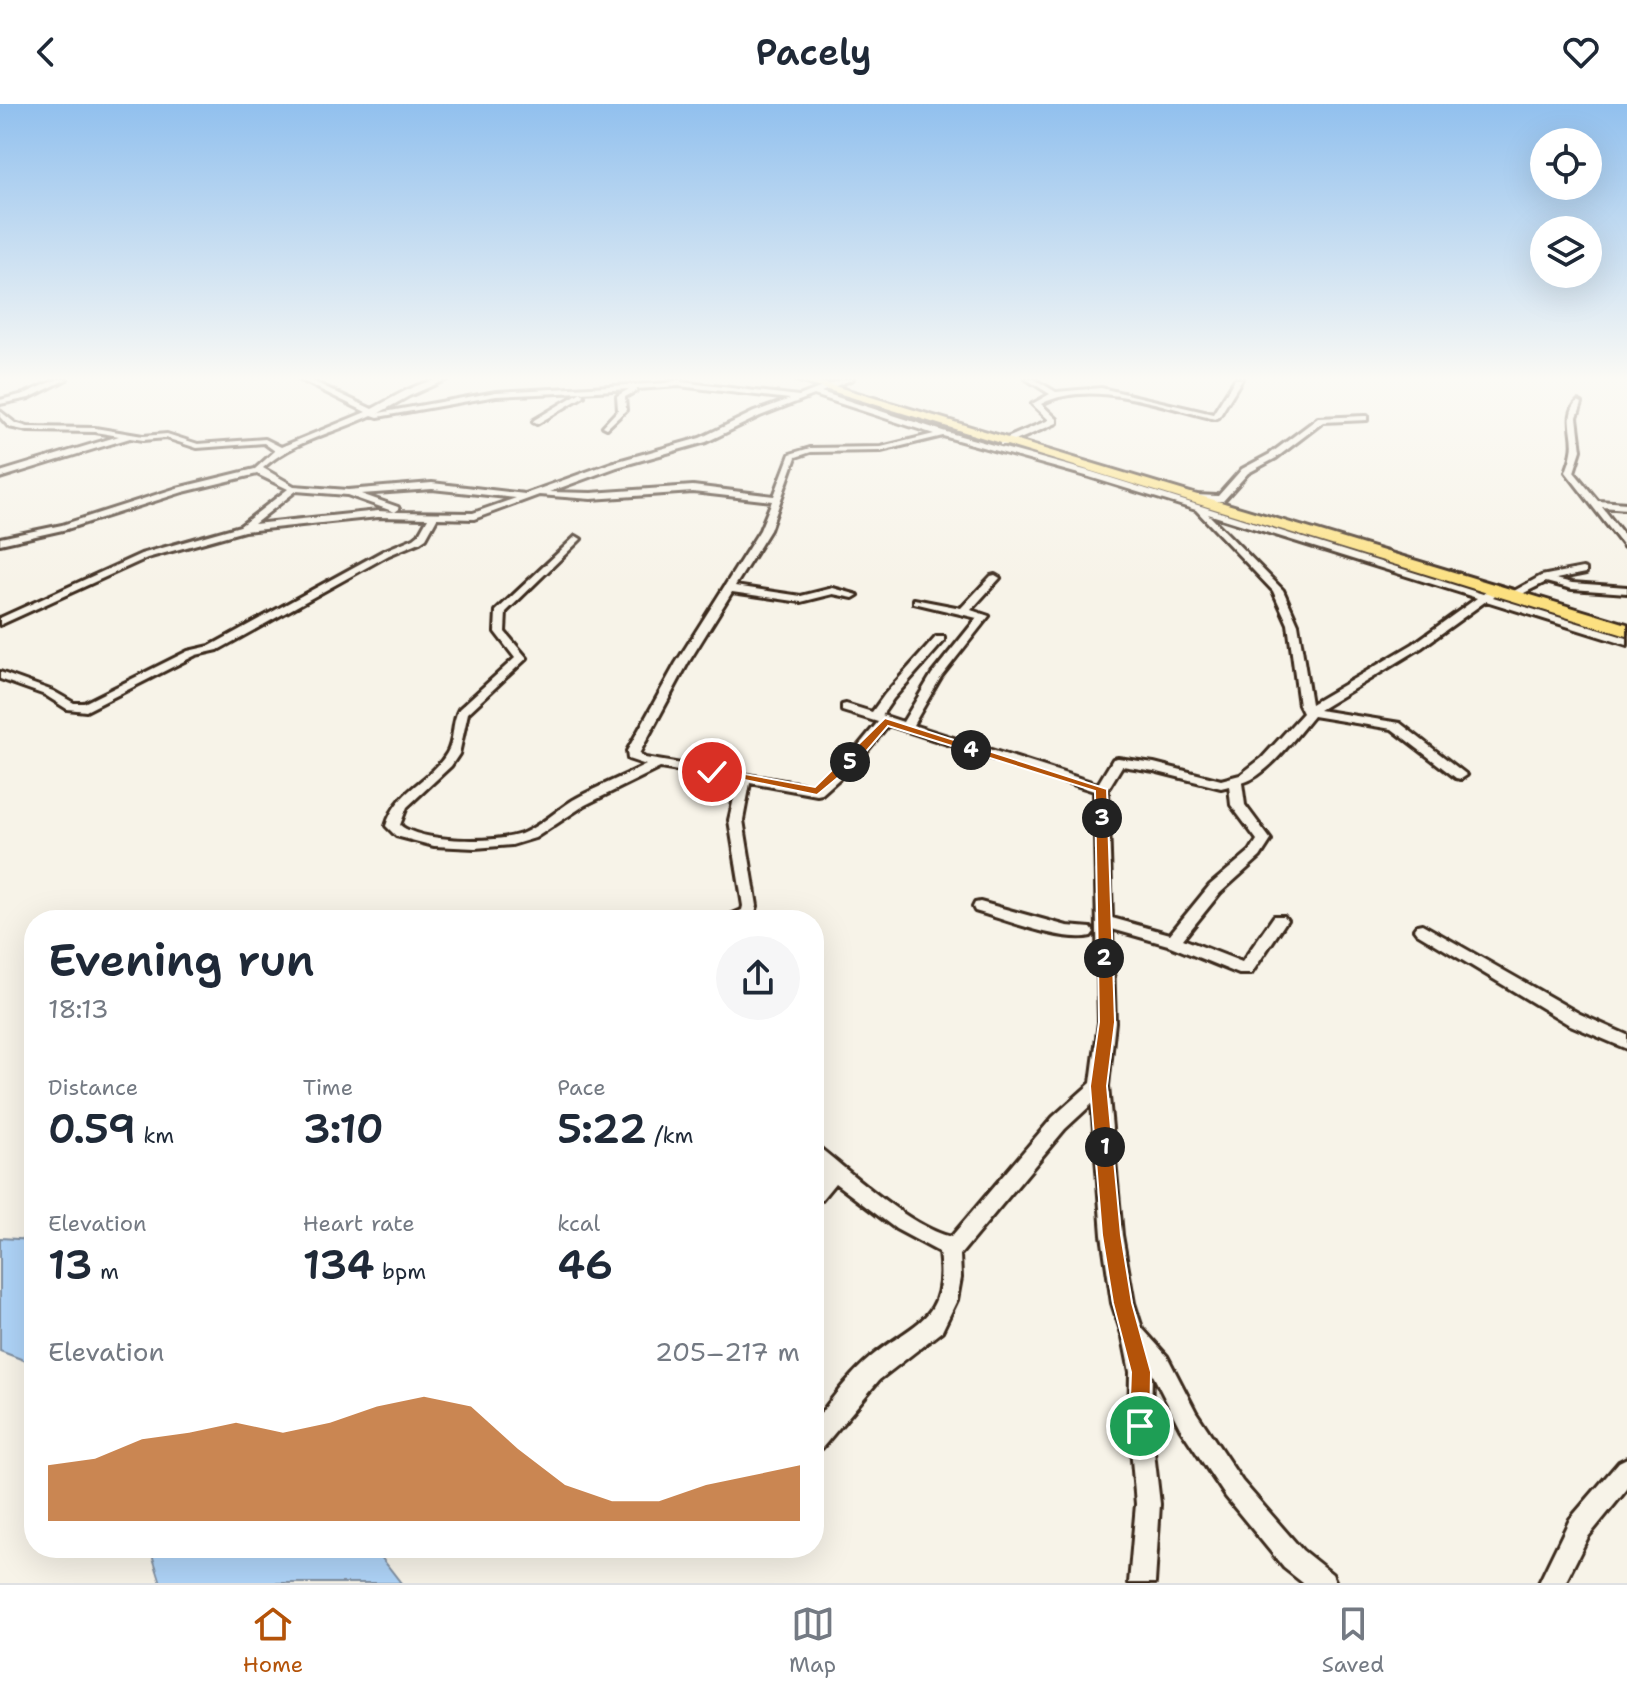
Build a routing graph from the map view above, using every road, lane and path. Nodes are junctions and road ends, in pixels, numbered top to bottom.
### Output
1 (89, 448) edge
2 (277, 448) edge
3 (285, 448) edge
4 (674, 448) edge
5 (885, 448) edge
6 (994, 448) edge
7 (1020, 448) edge
8 (1284, 448) edge
9 (1577, 448) edge
10 (280, 450) junction
11 (259, 471) junction
12 (0, 475) edge
13 (292, 488) junction
14 (349, 492) junction
15 (542, 493) junction
16 (1175, 495) junction
17 (777, 499) junction
18 (1597, 504) junction
19 (1627, 506) edge
20 (1204, 508) junction
21 (419, 515) junction
22 (433, 517) junction
23 (467, 518) junction
24 (243, 528) junction
25 (423, 536) junction
26 (576, 539) dead end
27 (0, 541) edge
28 (1627, 545) edge
29 (1583, 571) dead end
30 (995, 578) dead end
31 (1545, 579) junction
32 (727, 588) junction
33 (1627, 590) edge
34 (853, 595) dead end
35 (1496, 595) junction
36 (918, 601) dead end
37 (964, 611) junction
38 (0, 622) edge
39 (1627, 630) edge
40 (940, 639) dead end
41 (1627, 642) edge
42 (0, 675) edge
43 (846, 708) dead end
44 (1309, 712) junction
45 (880, 720) junction
46 (905, 728) junction
47 (658, 764) junction
48 (1461, 775) dead end
49 (745, 778) junction
50 (1235, 782) junction
51 (1101, 789) junction
52 (980, 907) dead end
53 (749, 910) edge
54 (1279, 920) dead end
55 (1104, 927) junction
56 (1422, 929) dead end
57 (1173, 941) junction
58 (1627, 1042) edge
59 (1099, 1086) junction
60 (824, 1163) edge
61 (833, 1170) junction
62 (824, 1181) edge
63 (948, 1246) junction
64 (1133, 1334) junction
65 (824, 1428) edge
66 (1626, 1474) edge
67 (1142, 1583) edge
68 (1323, 1583) edge
69 (1552, 1583) edge

1 - 12 street
2 - 10 street
3 - 10 street
4 - 15 street
5 - 17 street
6 - 20 street
7 - 16 highway
8 - 16 street
9 - 18 street
10 - 11 street
11 - 13 street
11 - 27 street
13 - 14 street
13 - 24 street
14 - 15 street
14 - 21 street
15 - 17 street
15 - 23 street
16 - 20 highway
17 - 32 street
18 - 19 street
18 - 28 street
20 - 35 highway
20 - 44 street
21 - 22 street
21 - 24 street
22 - 23 street
22 - 25 street
23 - 25 street
24 - 38 street
25 - 42 street
26 - 47 street
29 - 31 street
30 - 37 street
31 - 33 street
31 - 35 street
32 - 34 street
32 - 47 street
35 - 39 highway
35 - 41 street
35 - 44 street
36 - 37 street
37 - 46 street
40 - 45 street
43 - 45 street
44 - 48 street
44 - 50 street
45 - 46 street
45 - 49 street
46 - 51 street
47 - 49 street
49 - 53 street
50 - 51 street
50 - 57 street
51 - 55 street
52 - 55 street
54 - 57 street
55 - 57 street
55 - 59 street
56 - 58 street
59 - 63 street
59 - 64 street
60 - 61 street
61 - 62 street
61 - 63 street
63 - 65 street
64 - 67 street
64 - 68 street
66 - 69 street

